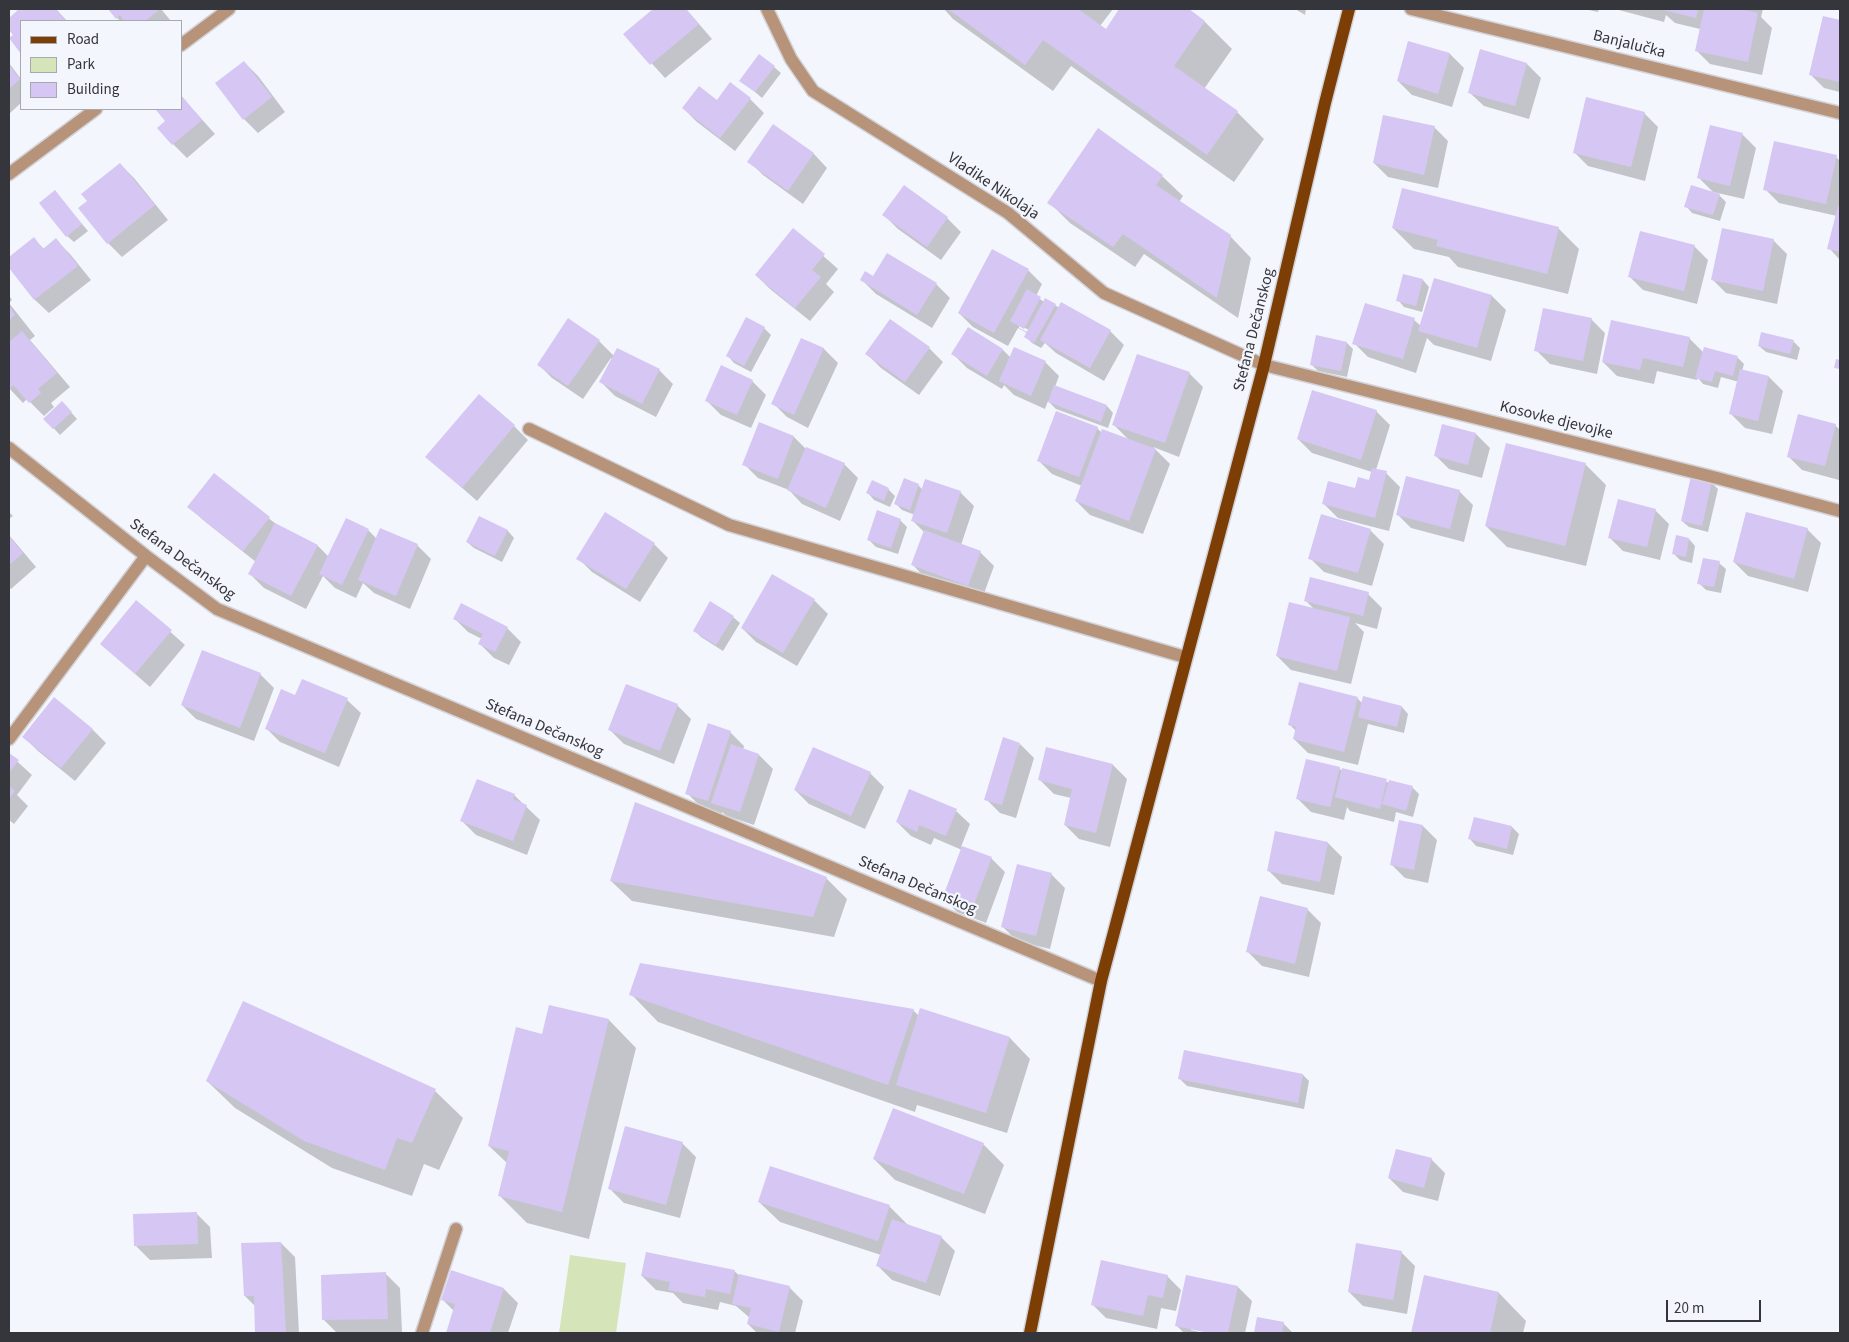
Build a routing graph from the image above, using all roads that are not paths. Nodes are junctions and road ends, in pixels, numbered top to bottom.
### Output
1 (229, 9) edge
2 (767, 9) edge
3 (1349, 9) edge
4 (1411, 9) edge
5 (182, 44) edge
6 (95, 110) edge
7 (1840, 113) edge
8 (9, 174) edge
9 (1264, 365) junction
10 (529, 429) dead end
11 (9, 448) edge
12 (1840, 511) edge
13 (146, 556) junction
14 (1185, 657) junction
15 (9, 739) edge
16 (1101, 981) junction
17 (456, 1229) dead end
18 (422, 1333) edge
19 (1030, 1333) edge

1 - 5 street
2 - 9 street, Vladike Nikolaja
3 - 9 main road, Stefana Dečanskog
4 - 7 street, Banjalučka
6 - 8 street
9 - 12 street, Kosovke djevojke
9 - 14 main road, Stefana Dečanskog
10 - 14 street
11 - 13 street, Stefana Dečanskog
13 - 15 street
13 - 16 street, Stefana Dečanskog
14 - 16 main road, Stefana Dečanskog
16 - 19 main road, Stefana Dečanskog
17 - 18 street

